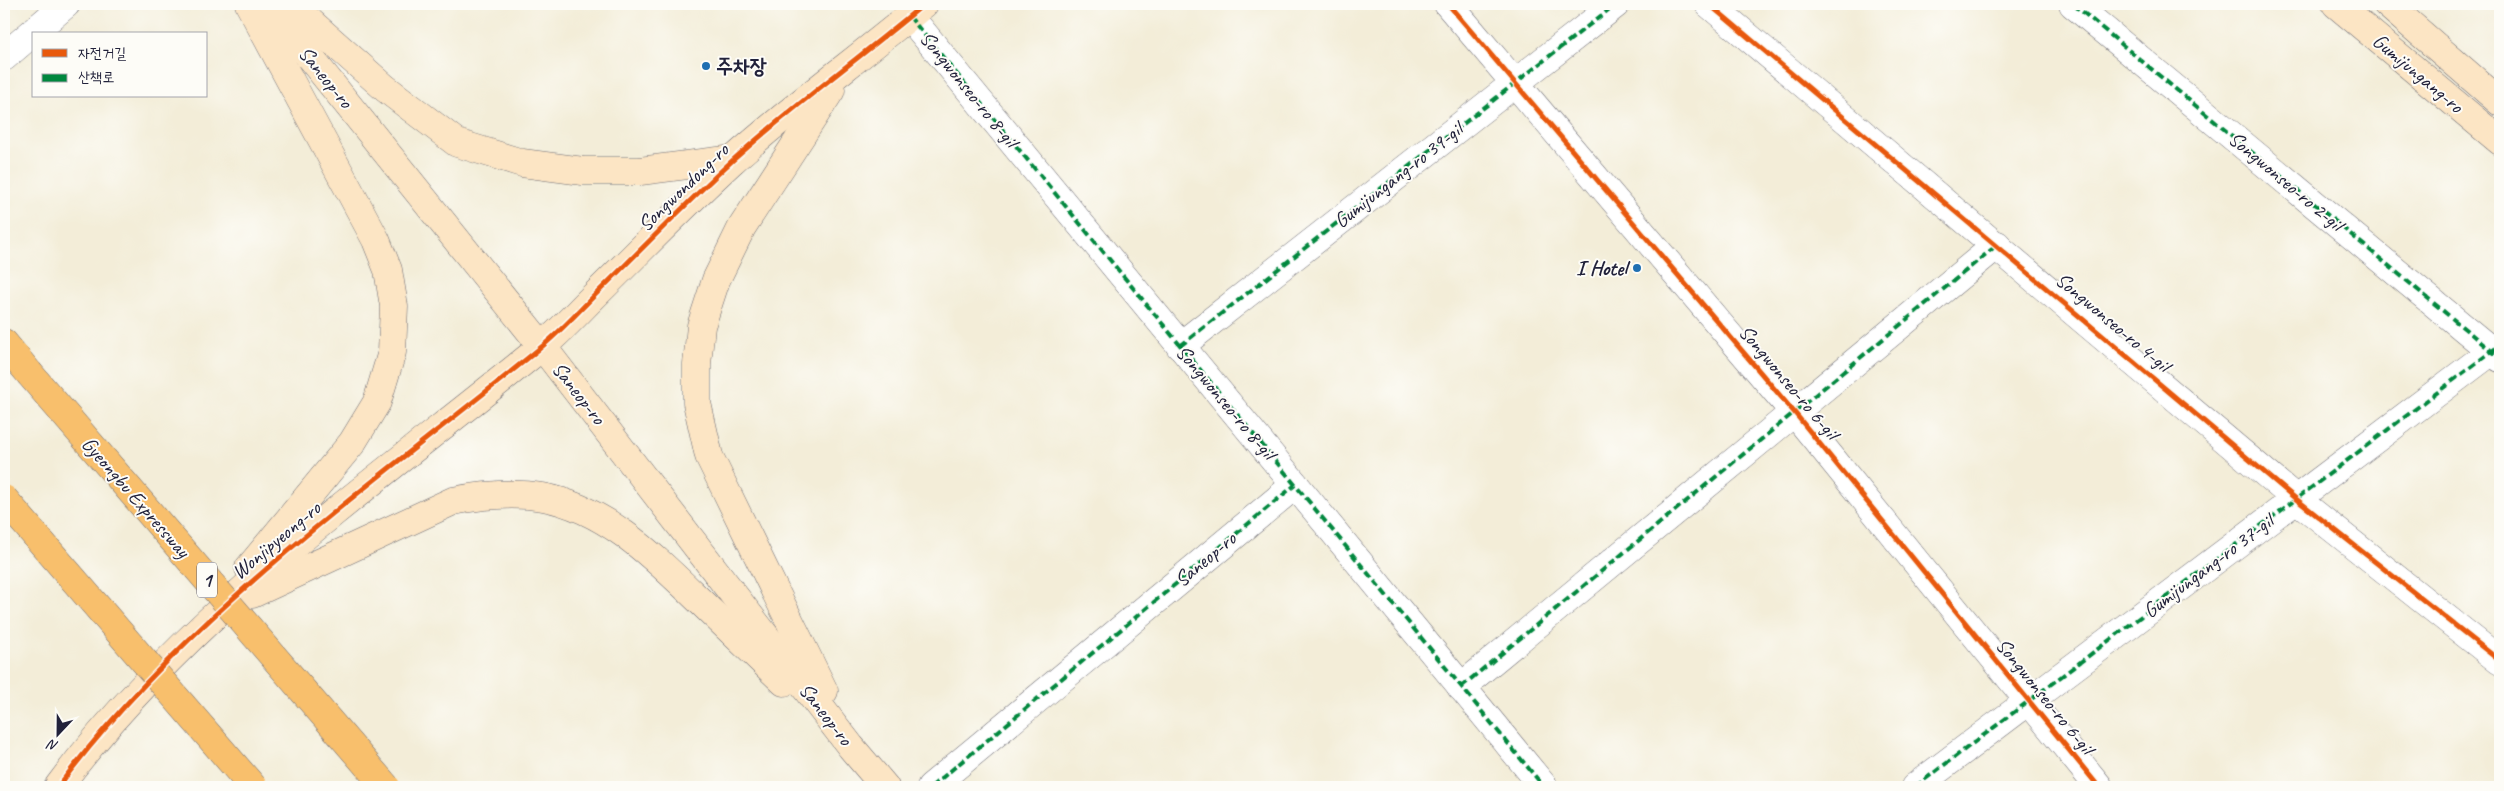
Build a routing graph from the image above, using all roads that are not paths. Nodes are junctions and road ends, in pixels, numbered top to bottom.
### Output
1 (66, 4) edge
2 (249, 4) edge
3 (267, 4) edge
4 (290, 4) edge
5 (1448, 4) edge
6 (1616, 4) edge
7 (1709, 4) edge
8 (2073, 4) edge
9 (2336, 4) edge
10 (2387, 4) edge
11 (917, 10) edge
12 (33, 32) edge
13 (32, 33) edge
14 (4, 57) edge
15 (843, 69) junction
16 (1515, 83) junction
17 (2500, 102) edge
18 (2500, 141) edge
19 (734, 159) junction
20 (1997, 245) junction
21 (4, 343) edge
22 (542, 346) junction
23 (1180, 346) junction
24 (2497, 352) edge
25 (1794, 412) junction
26 (1295, 485) junction
27 (4, 498) edge
28 (2296, 499) junction
29 (213, 614) junction
30 (2500, 661) edge
31 (1461, 687) junction
32 (2028, 702) junction
33 (851, 746) junction
34 (58, 787) edge
35 (253, 787) edge
36 (386, 787) edge
37 (885, 787) edge
38 (931, 787) edge
39 (1544, 787) edge
40 (1915, 787) edge
41 (2099, 787) edge

1 - 12 street
2 - 29 street
3 - 22 street, Saneop-ro
4 - 19 street
5 - 16 street, Songwonseo-ro 6-gil
6 - 16 street, Gumijungang-ro 39-gil
7 - 20 street, Songwonseo-ro 4-gil
8 - 24 street, Songwonseo-ro 2-gil
9 - 18 street, Gumijungang-ro
10 - 17 street, Gumijungang-ro
11 - 15 street, Songwondong-ro
11 - 23 street, Songwonseo-ro 8-gil
13 - 14 street
15 - 19 street, Songwondong-ro
15 - 33 street
16 - 23 street, Gumijungang-ro 39-gil
16 - 25 street, Songwonseo-ro 6-gil
19 - 22 street, Songwondong-ro
20 - 25 street, Songwonseo-ro 6-gil
20 - 28 street, Songwonseo-ro 4-gil
21 - 36 highway, Gyeongbu Expressway / 1, bridge
22 - 29 street, Wonjipyeong-ro
22 - 33 street, Saneop-ro
23 - 26 street, Songwonseo-ro 8-gil
24 - 28 street, Gumijungang-ro 37-gil
25 - 31 street, Songwonseo-ro 6-gil
25 - 32 street, Songwonseo-ro 6-gil
26 - 31 street, Songwonseo-ro 8-gil
26 - 38 street, Saneop-ro
27 - 35 highway, bridge
28 - 30 street, Songwonseo-ro 4-gil
28 - 32 street, Gumijungang-ro 37-gil
29 - 33 street
29 - 34 street, Wonjipyeong-ro
31 - 39 street, Songwonseo-ro 8-gil
32 - 40 street, Gumijungang-ro 37-gil
32 - 41 street, Songwonseo-ro 6-gil
33 - 37 street, Saneop-ro

